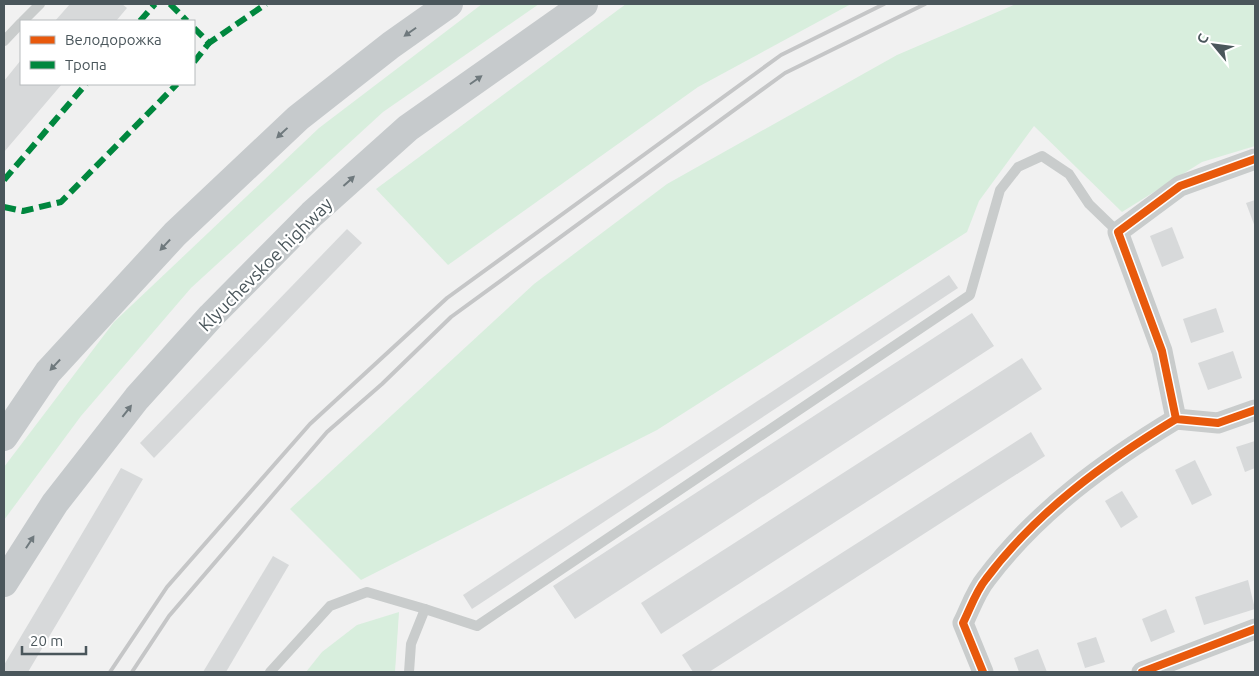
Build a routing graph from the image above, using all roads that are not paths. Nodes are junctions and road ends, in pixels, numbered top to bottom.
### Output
1 (40, 4) edge
2 (449, 4) edge
3 (584, 4) edge
4 (24, 20) edge
5 (20, 24) edge
6 (4, 42) edge
7 (1255, 159) edge
8 (1118, 232) junction
9 (1255, 410) edge
10 (1176, 419) junction
11 (4, 437) edge
12 (4, 583) edge
13 (425, 609) junction
14 (1255, 629) edge
15 (270, 672) edge
16 (409, 672) edge
17 (983, 672) edge
18 (1142, 672) edge

1 - 4 lane
2 -> 11 main road
12 -> 3 main road, Klyuchevskoe highway
5 - 6 lane
7 - 8 street
8 - 10 street
8 - 13 lane
9 - 10 street
10 - 17 street
13 - 15 lane
13 - 16 lane
14 - 18 street

